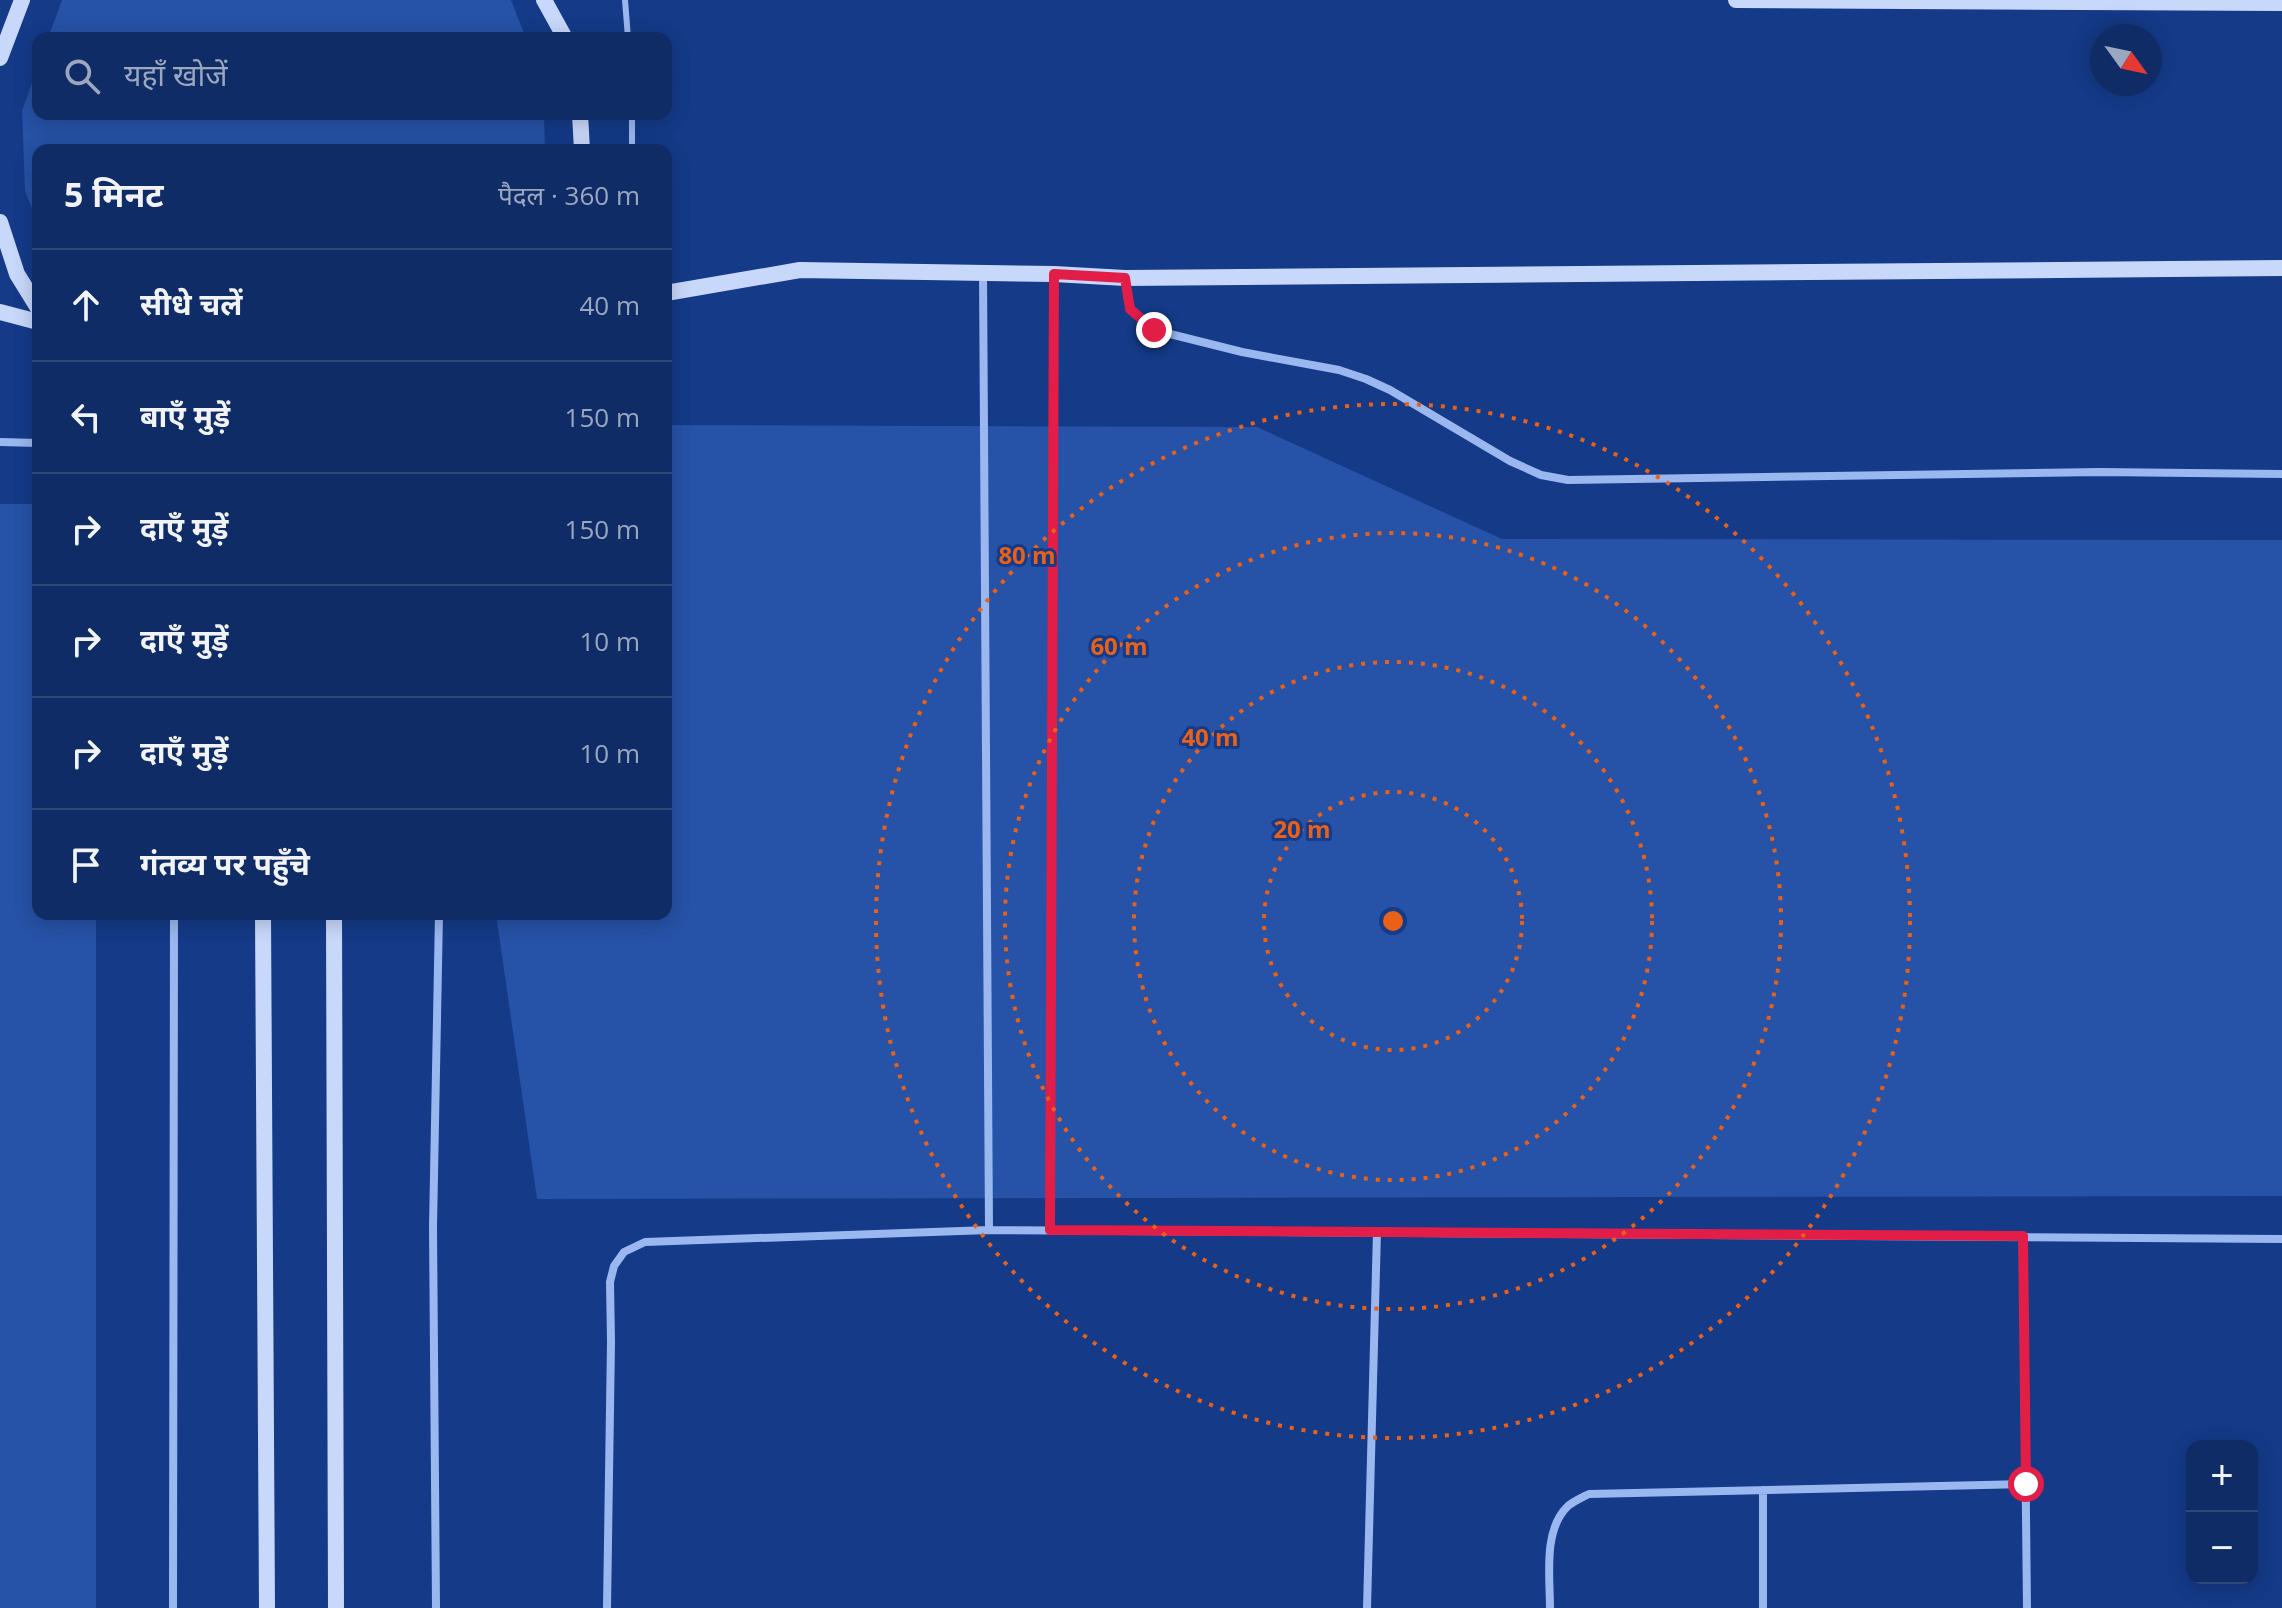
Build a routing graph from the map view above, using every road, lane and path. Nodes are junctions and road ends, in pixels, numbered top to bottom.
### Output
1 (22, 0) edge
2 (544, 0) edge
3 (625, 0) edge
4 (1736, 0) edge
5 (2282, 3) edge
6 (562, 32) edge
7 (628, 32) edge
8 (0, 58) edge
9 (580, 120) edge
10 (632, 120) edge
11 (582, 144) edge
12 (632, 144) edge
13 (0, 222) edge
14 (2282, 268) edge
15 (983, 272) junction
16 (1054, 274) junction
17 (1125, 278) junction
18 (672, 292) edge
19 (32, 298) edge
20 (0, 312) edge
21 (32, 320) edge
22 (0, 442) edge
23 (32, 443) edge
24 (2282, 474) edge
25 (174, 920) edge
26 (263, 920) edge
27 (334, 920) edge
28 (439, 920) edge
29 (989, 1230) junction
30 (1050, 1230) junction
31 (1377, 1232) junction
32 (2023, 1236) junction
33 (2282, 1239) edge
34 (2026, 1484) junction
35 (1763, 1490) junction
36 (173, 1608) edge
37 (267, 1608) edge
38 (336, 1608) edge
39 (436, 1608) edge
40 (607, 1608) edge
41 (1367, 1608) edge
42 (1550, 1608) edge
43 (1763, 1608) edge
44 (2027, 1608) edge

1 - 8 main road
2 - 6 main road
3 - 7 lane
4 - 5 main road
9 - 11 main road
10 - 12 lane
13 - 19 main road
14 - 17 main road
15 - 16 main road
15 - 18 main road
15 - 29 street
16 - 17 main road
16 - 30 street
17 - 24 street
20 - 21 main road
22 - 23 street
25 - 36 street
26 - 37 main road
27 - 38 main road
28 - 39 street
29 - 30 street
29 - 40 street
30 - 31 street
31 - 32 street
31 - 41 street
32 - 33 street
32 - 34 street
34 - 35 street
34 - 44 street
35 - 42 street
35 - 43 street

